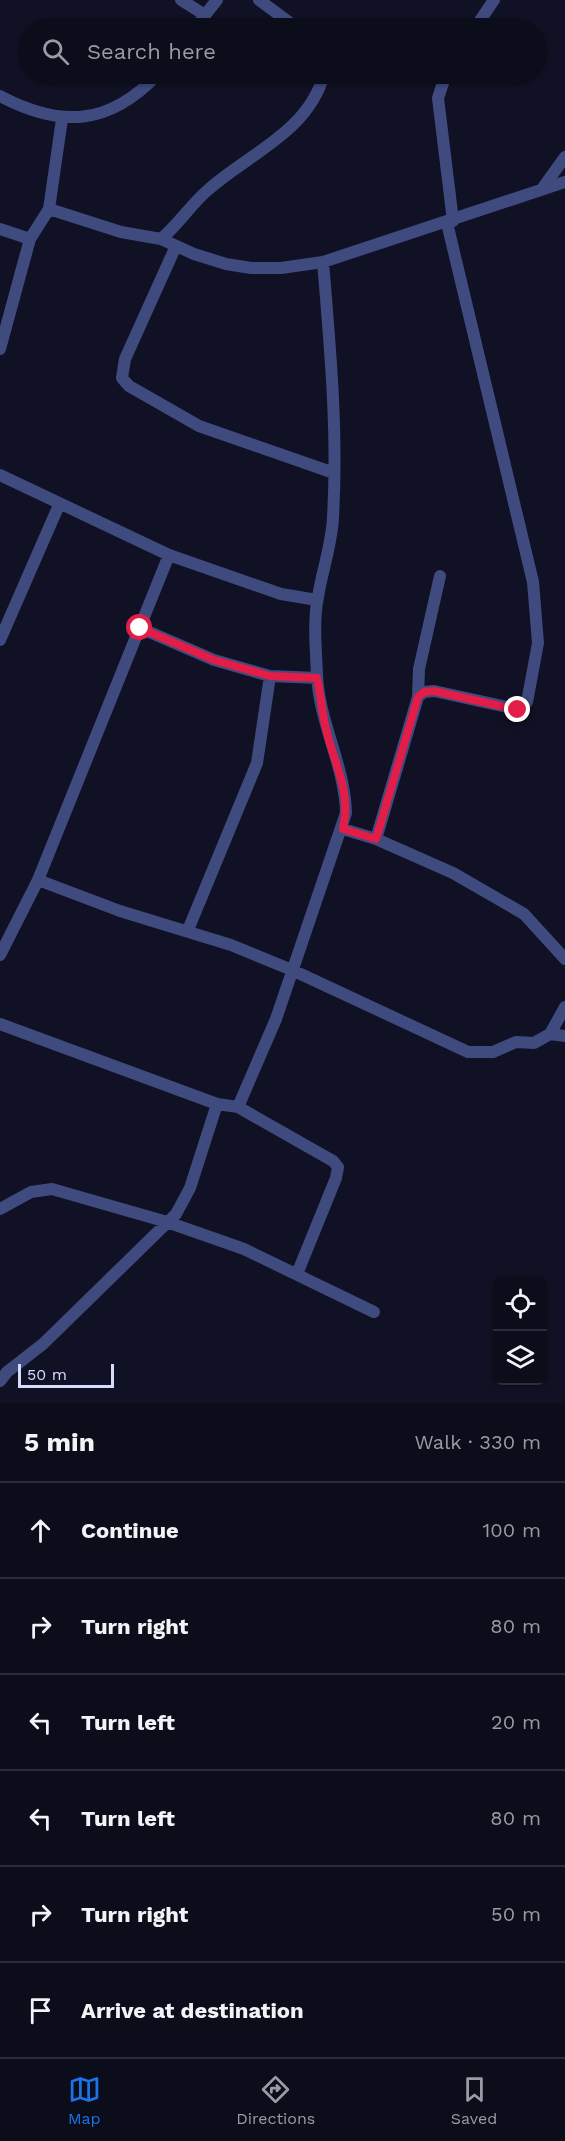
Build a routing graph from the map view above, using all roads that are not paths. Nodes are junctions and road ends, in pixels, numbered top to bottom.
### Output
1 (181, 0) edge
2 (217, 0) edge
3 (259, 0) edge
4 (494, 0) edge
5 (205, 15) junction
6 (203, 18) edge
7 (283, 18) edge
8 (482, 18) edge
9 (147, 84) edge
10 (321, 84) edge
11 (443, 84) edge
12 (0, 96) edge
13 (62, 119) junction
14 (565, 157) edge
15 (565, 182) edge
16 (542, 189) junction
17 (49, 209) junction
18 (450, 222) junction
19 (0, 229) edge
20 (30, 239) junction
21 (161, 239) junction
22 (176, 246) junction
23 (323, 262) junction
24 (0, 349) edge
25 (334, 473) junction
26 (0, 475) edge
27 (59, 505) junction
28 (169, 555) junction
29 (441, 576) dead end
30 (317, 600) junction
31 (140, 628) junction
32 (0, 640) edge
33 (270, 676) junction
34 (317, 678) junction
35 (418, 697) junction
36 (343, 829) junction
37 (376, 839) junction
38 (38, 880) junction
39 (188, 930) junction
40 (0, 955) edge
41 (565, 958) edge
42 (292, 970) junction
43 (565, 1006) edge
44 (0, 1024) edge
45 (550, 1034) junction
46 (565, 1036) edge
47 (217, 1104) junction
48 (238, 1107) junction
49 (0, 1209) edge
50 (167, 1222) junction
51 (297, 1274) junction
52 (374, 1312) dead end
53 (0, 1382) edge

1 - 5 street
2 - 5 street
3 - 7 street
4 - 8 street
5 - 6 street
9 - 13 street
10 - 21 street
11 - 18 street
12 - 13 street
13 - 17 street
14 - 16 street
15 - 16 street
16 - 18 street
17 - 20 street
17 - 21 street
18 - 23 street
18 - 35 street
19 - 20 street
20 - 24 street
21 - 22 street
22 - 23 street
22 - 25 street
23 - 25 street
25 - 30 street
26 - 27 street
27 - 28 street
27 - 32 street
28 - 30 street
28 - 31 street
29 - 35 street
30 - 34 street
31 - 33 street
31 - 38 street
33 - 34 street
33 - 39 street
34 - 36 street
35 - 37 street
36 - 37 street
36 - 42 street
37 - 41 street
38 - 39 street
38 - 40 street
39 - 42 street
42 - 45 street
42 - 48 street
43 - 45 street
44 - 47 street
45 - 46 street
47 - 48 street
47 - 50 street
48 - 51 street
49 - 50 street
50 - 51 street
50 - 53 street
51 - 52 street

